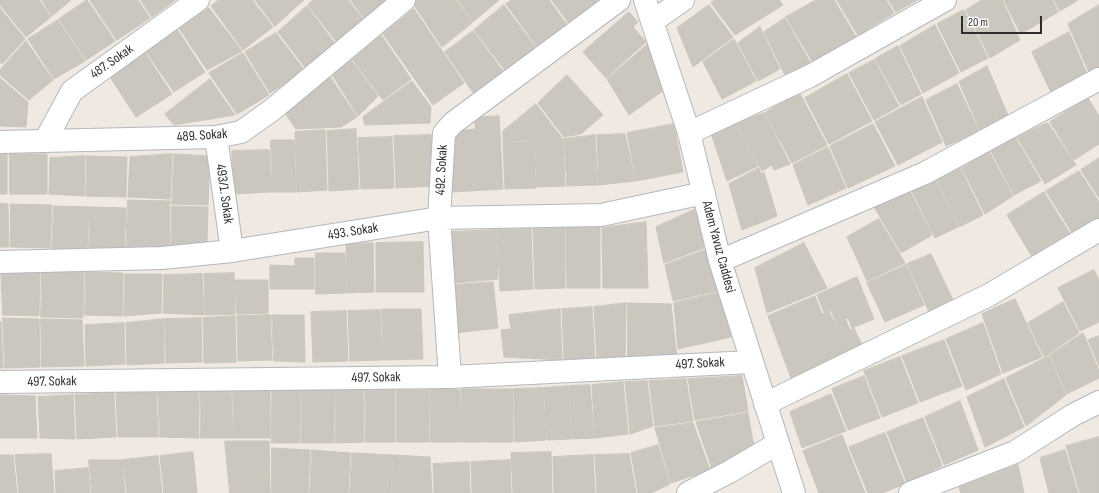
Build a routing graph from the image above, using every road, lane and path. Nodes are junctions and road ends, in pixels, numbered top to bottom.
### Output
1 (198, 0) edge
2 (404, 0) edge
3 (619, 0) edge
4 (645, 0) edge
5 (683, 0) edge
6 (945, 0) edge
7 (653, 20) junction
8 (1099, 79) edge
9 (689, 133) junction
10 (216, 137) junction
11 (45, 141) junction
12 (0, 142) edge
13 (704, 193) junction
14 (439, 218) junction
15 (1099, 230) edge
16 (232, 251) junction
17 (720, 261) junction
18 (0, 262) edge
19 (752, 362) junction
20 (450, 377) junction
21 (0, 382) edge
22 (1099, 402) edge
23 (765, 404) junction
24 (1073, 415) junction
25 (1099, 420) edge
26 (777, 444) junction
27 (688, 493) edge
28 (794, 493) edge
29 (910, 493) edge

1 - 11 street, 487. Sokak
2 - 10 street, 489. Sokak
3 - 14 street, 492. Sokak
4 - 7 street, Adem Yavuz Caddesi
5 - 7 street
6 - 9 street
7 - 9 street, Adem Yavuz Caddesi
8 - 17 street
9 - 13 street, Adem Yavuz Caddesi
10 - 11 street, 489. Sokak
10 - 16 street, 493/1. Sokak
11 - 12 street, 489. Sokak
13 - 14 street, 493. Sokak
13 - 17 street, Adem Yavuz Caddesi
14 - 16 street, 493. Sokak
14 - 20 street, 492. Sokak
15 - 23 street
16 - 18 street, 493. Sokak
17 - 19 street, Adem Yavuz Caddesi
19 - 20 street, 497. Sokak
19 - 23 street, Adem Yavuz Caddesi
20 - 21 street, 497. Sokak
22 - 24 street
23 - 26 street, Adem Yavuz Caddesi
24 - 25 street
24 - 29 street
26 - 27 street
26 - 28 street, Adem Yavuz Caddesi

